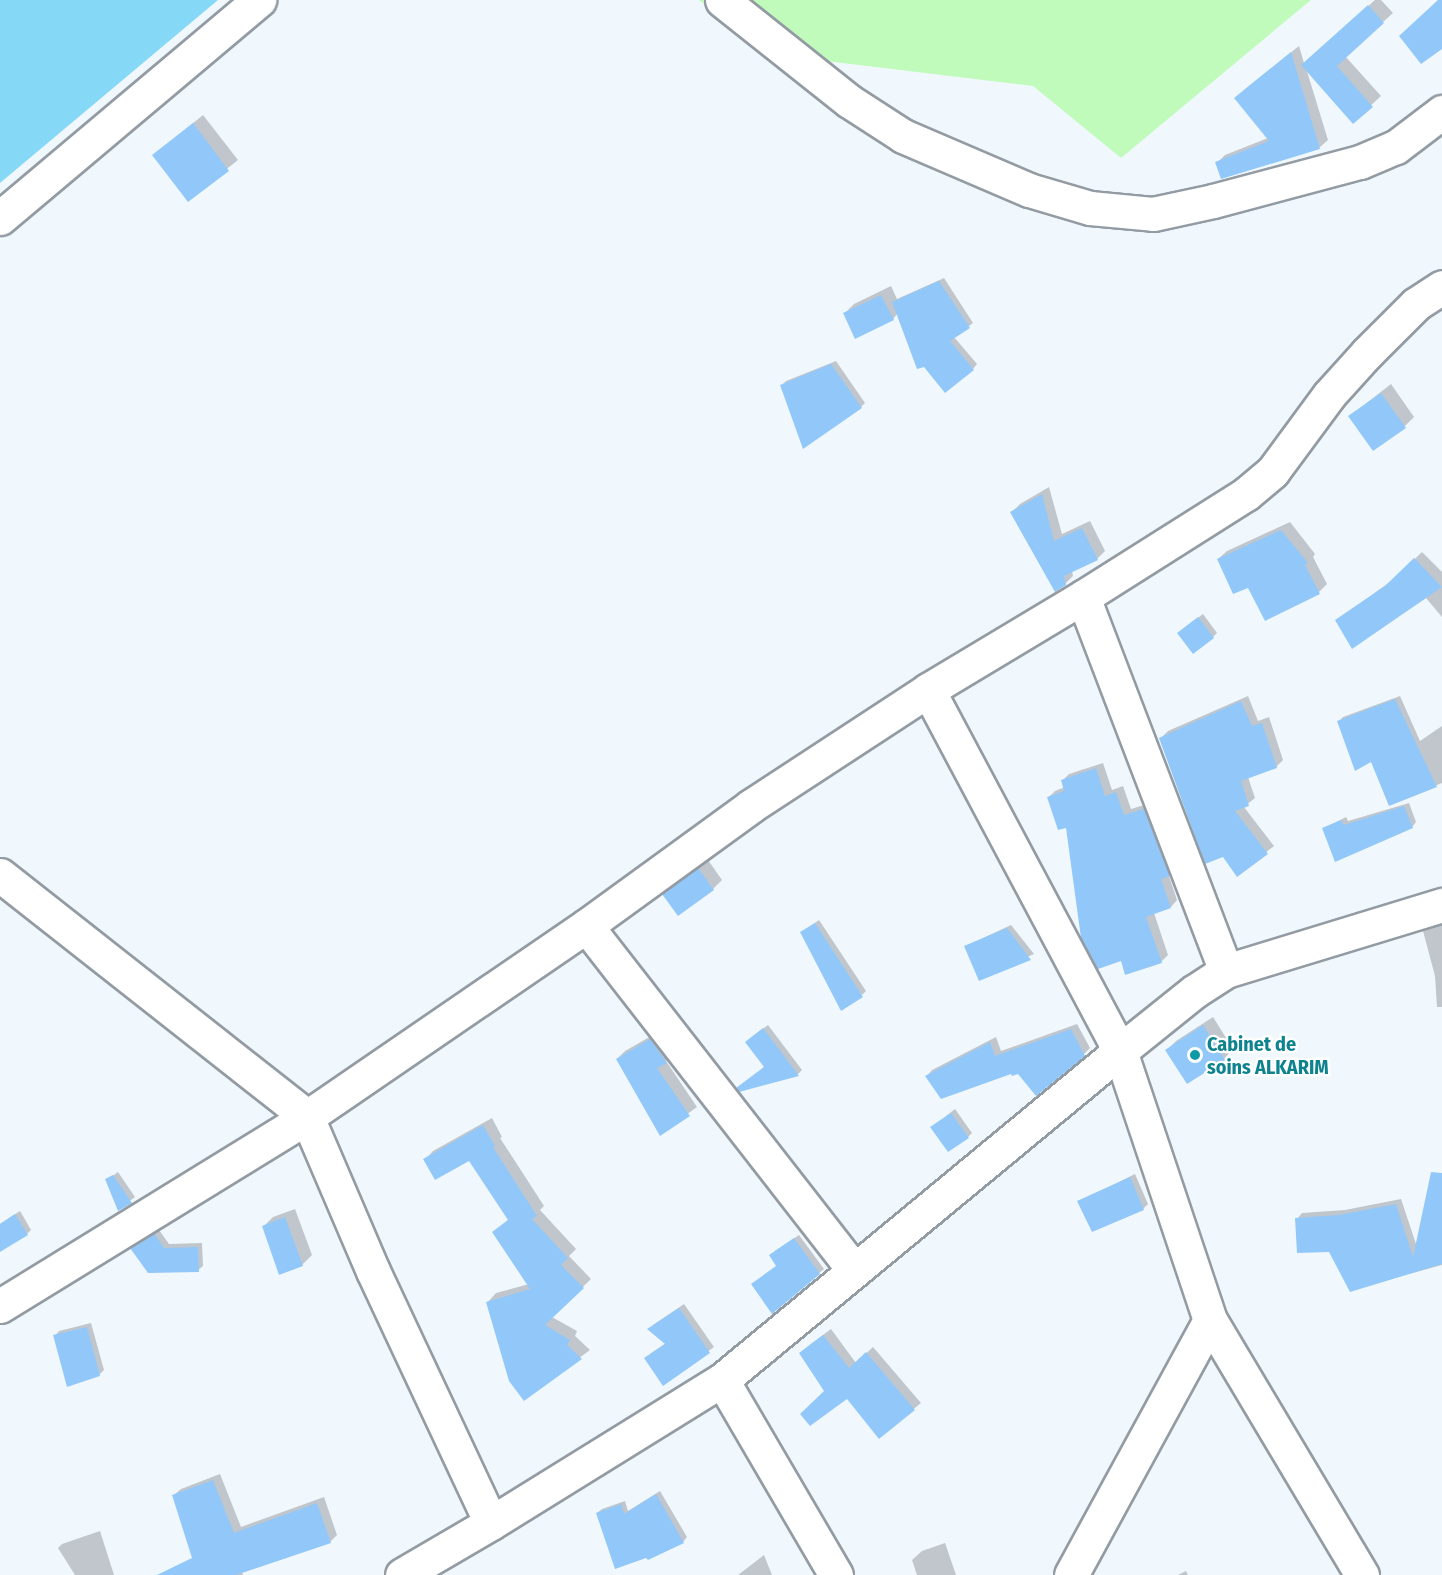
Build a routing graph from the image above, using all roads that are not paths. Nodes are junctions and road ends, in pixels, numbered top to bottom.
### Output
1 (259, 0) edge
2 (722, 0) edge
3 (1437, 127) edge
4 (0, 219) edge
5 (1442, 287) edge
6 (1083, 597) junction
7 (928, 690) junction
8 (0, 875) edge
9 (1442, 905) edge
10 (586, 926) junction
11 (1226, 971) junction
12 (1120, 1051) junction
13 (307, 1117) junction
14 (854, 1270) junction
15 (0, 1306) edge
16 (1210, 1320) junction
17 (722, 1380) junction
18 (491, 1523) junction
19 (402, 1575) edge
20 (837, 1575) edge
21 (1071, 1575) edge
22 (1362, 1575) edge

1 - 4 street
2 - 3 street
5 - 6 street
6 - 7 street
6 - 11 street
7 - 10 street
7 - 12 street
8 - 13 street
9 - 11 street
10 - 13 street
10 - 14 street
11 - 12 street
12 - 14 street
12 - 16 street
13 - 15 street
13 - 18 street
14 - 17 street
16 - 21 street
16 - 22 street
17 - 18 street
17 - 20 street
18 - 19 street

